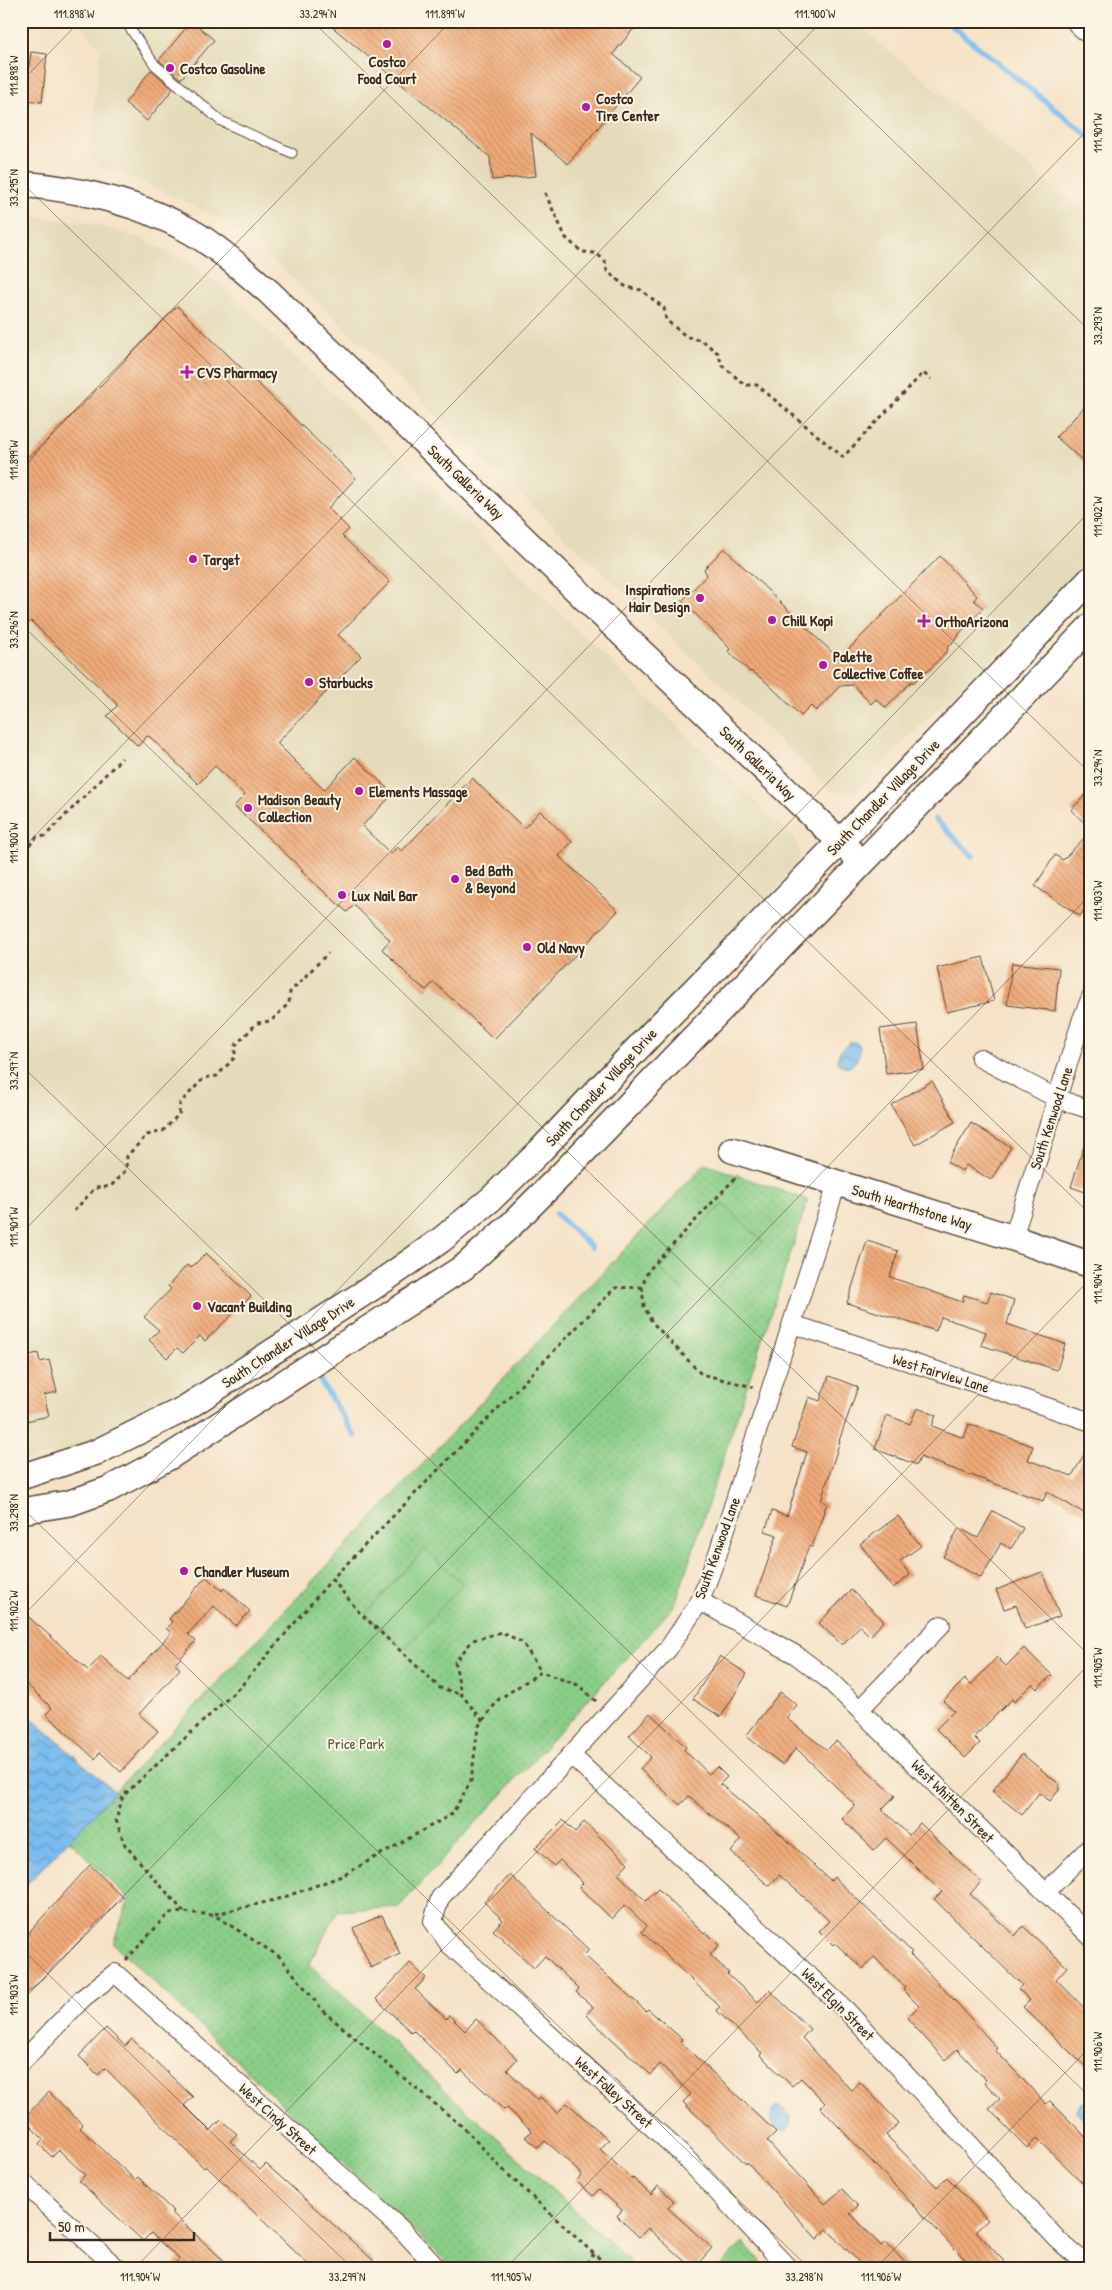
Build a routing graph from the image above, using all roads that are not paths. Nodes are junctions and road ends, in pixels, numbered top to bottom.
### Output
1 (125, 21) edge
2 (1080, 21) edge
3 (1091, 30) edge
4 (292, 153) dead end
5 (21, 184) edge
6 (1091, 579) edge
7 (1091, 626) edge
8 (840, 841) junction
9 (863, 863) junction
10 (1091, 997) edge
11 (980, 1058) dead end
12 (1058, 1099) junction
13 (1091, 1110) edge
14 (740, 1152) road end
15 (837, 1183) junction
16 (1013, 1238) junction
17 (1091, 1265) edge
18 (792, 1324) junction
19 (1091, 1422) edge
20 (21, 1477) edge
21 (21, 1511) edge
22 (700, 1601) junction
23 (941, 1625) dead end
24 (860, 1709) junction
25 (571, 1755) junction
26 (1091, 1846) edge
27 (1046, 1892) junction
28 (433, 1921) joint
29 (1091, 1937) edge
30 (21, 2063) edge
31 (21, 2181) edge
32 (1091, 2268) edge
33 (118, 2269) edge
34 (438, 2269) edge
35 (789, 2269) edge

1 - 4 lane
2 - 3 highway
5 - 8 street, South Galleria Way
6 - 8 street, South Chandler Village Drive
7 - 9 street, South Chandler Village Drive
8 - 9 street, South Galleria Way
8 - 20 street, South Chandler Village Drive
9 - 21 street, South Chandler Village Drive
10 - 12 street, South Kenwood Lane
11 - 12 street
12 - 13 street
12 - 16 street, South Kenwood Lane
14 - 15 street, South Hearthstone Way
15 - 16 street, South Hearthstone Way
15 - 18 street, South Kenwood Lane
16 - 17 street, South Hearthstone Way
18 - 19 street, West Fairview Lane
18 - 22 street, South Kenwood Lane
22 - 24 street, West Whitten Street
22 - 25 street, South Kenwood Lane
23 - 24 street
24 - 27 street, West Whitten Street
25 - 28 street, South Kenwood Lane
25 - 32 street, West Elgin Street
26 - 27 street
27 - 29 street, West Whitten Street
28 - 35 street, West Folley Street
30 - 34 street, West Cindy Street
31 - 33 street

